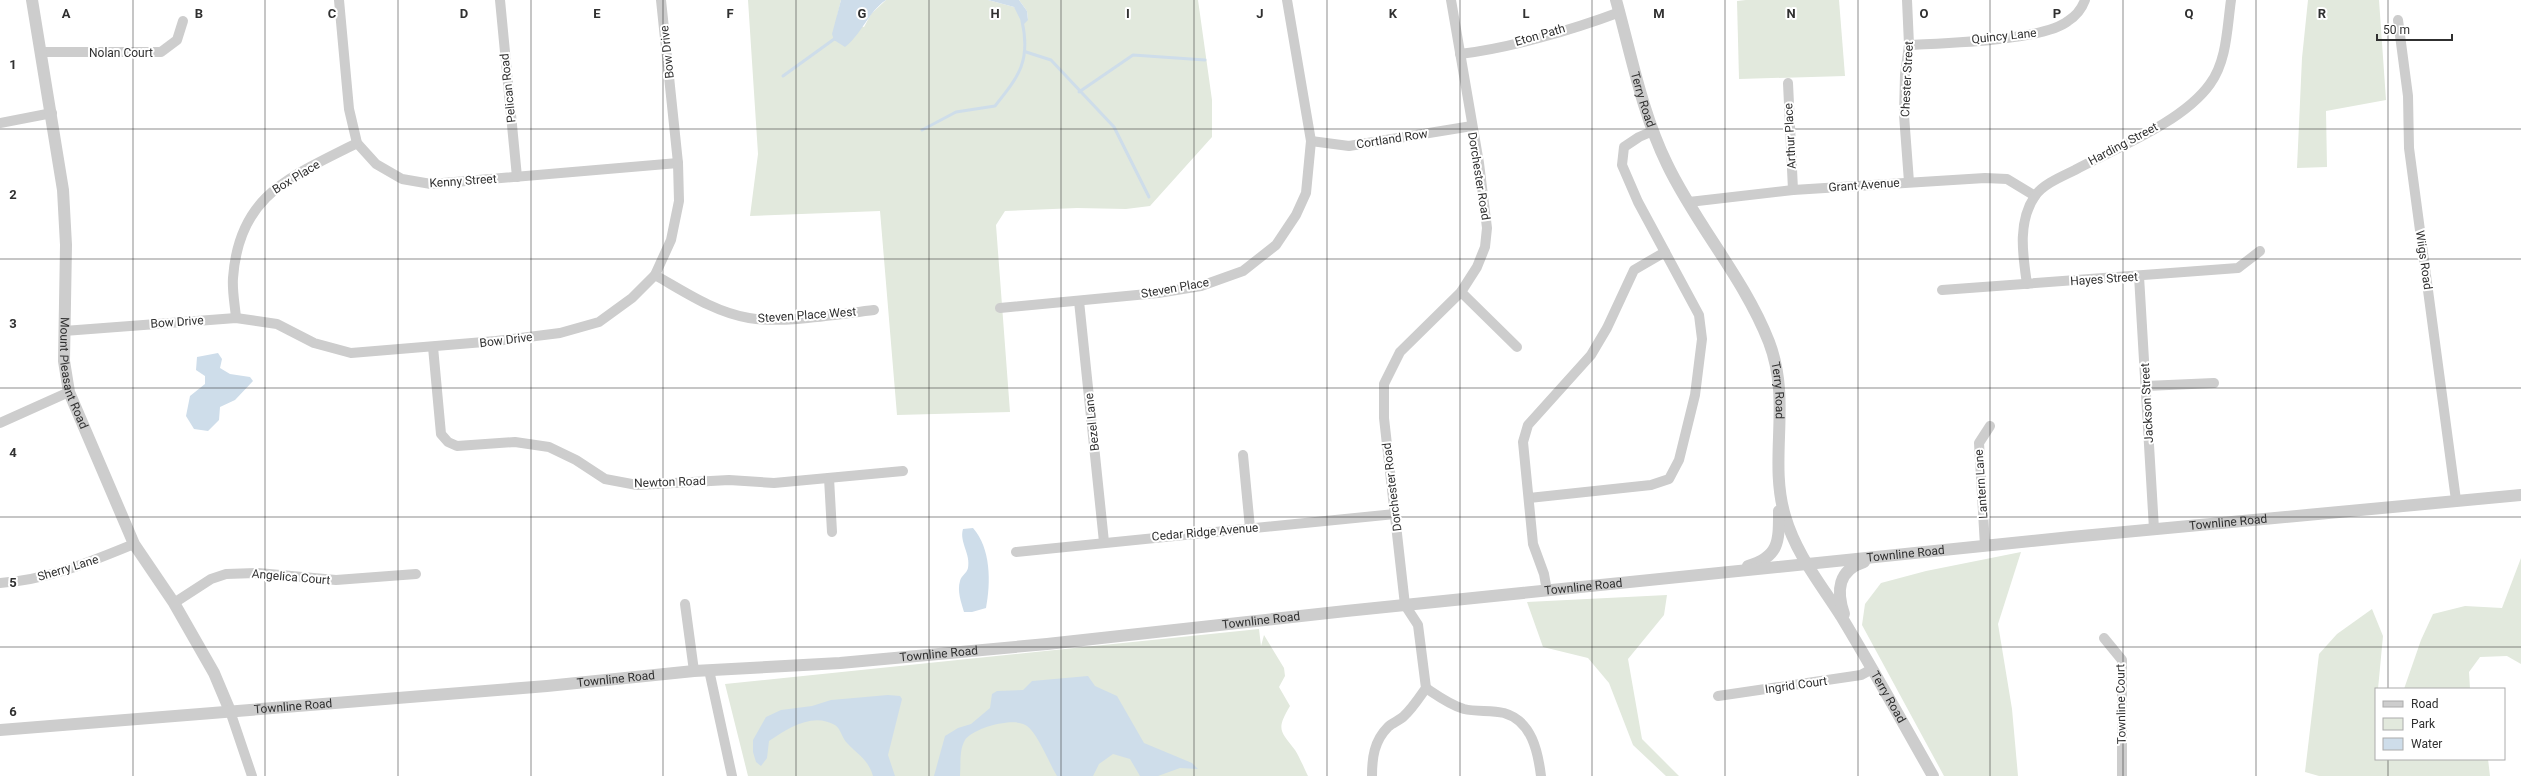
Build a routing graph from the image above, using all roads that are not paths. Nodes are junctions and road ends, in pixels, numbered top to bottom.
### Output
1 (32, 0) edge
2 (339, 0) edge
3 (500, 0) edge
4 (661, 0) edge
5 (1287, 0) edge
6 (1451, 0) edge
7 (1907, 0) edge
8 (2085, 0) edge
9 (2231, 0) edge
10 (1618, 6) edge
11 (2398, 20) dead end
12 (183, 21) dead end
13 (1910, 44) junction
14 (42, 52) junction
15 (1460, 54) junction
16 (1788, 82) dead end
17 (52, 113) junction
18 (0, 123) edge
19 (1472, 126) junction
20 (1653, 132) junction
21 (1311, 141) junction
22 (357, 143) junction
23 (678, 163) junction
24 (517, 177) junction
25 (1909, 182) junction
26 (1793, 190) junction
27 (2035, 196) junction
28 (1689, 202) junction
29 (2260, 251) dead end
30 (1665, 252) junction
31 (655, 275) junction
32 (2139, 276) junction
33 (2027, 284) junction
34 (1942, 290) dead end
35 (1461, 292) junction
36 (1079, 301) junction
37 (1000, 308) dead end
38 (874, 310) dead end
39 (236, 318) junction
40 (64, 331) junction
41 (433, 347) junction
42 (1517, 347) dead end
43 (2214, 383) dead end
44 (2146, 386) junction
45 (69, 392) junction
46 (0, 423) edge
47 (1990, 426) dead end
48 (1243, 455) dead end
49 (903, 471) dead end
50 (829, 478) junction
51 (1780, 482) junction
52 (2521, 495) edge
53 (1529, 498) junction
54 (2456, 500) junction
55 (1395, 514) junction
56 (1250, 528) junction
57 (2154, 529) junction
58 (832, 532) dead end
59 (1104, 542) junction
60 (134, 544) junction
61 (1986, 546) junction
62 (1016, 552) dead end
63 (1876, 558) junction
64 (1806, 565) junction
65 (416, 574) dead end
66 (1704, 576) junction
67 (0, 583) edge
68 (1547, 591) junction
69 (174, 603) junction
70 (685, 604) dead end
71 (1405, 605) junction
72 (2104, 638) dead end
73 (1855, 641) junction
74 (1872, 669) junction
75 (709, 670) junction
76 (694, 671) junction
77 (1426, 688) junction
78 (1718, 696) dead end
79 (230, 711) junction
80 (0, 730) edge
81 (252, 776) edge
82 (732, 776) edge
83 (1372, 776) edge
84 (1541, 776) edge
85 (1933, 776) edge
86 (2122, 776) edge

1 - 14 street, Mount Pleasant Road
2 - 22 street, Kenny Street
3 - 24 street, Pelican Road
4 - 23 street, Bow Drive
5 - 21 street, Steven Place
6 - 15 street, Dorchester Road
7 - 13 street, Chester Street
8 - 13 street, Quincy Lane
9 - 27 street, Harding Street
10 - 15 street, Eton Path
10 - 20 street, Terry Road
11 - 54 street, Wiigs Road
12 - 14 street, Nolan Court
13 - 25 street, Chester Street
14 - 17 street, Mount Pleasant Road
15 - 19 street, Dorchester Road
16 - 26 street, Arthur Place
17 - 18 street
17 - 40 street, Mount Pleasant Road
19 - 21 street, Cortland Row
19 - 35 street, Dorchester Road
20 - 28 street, Terry Road
20 - 30 street
21 - 36 street, Steven Place
22 - 24 street, Kenny Street
22 - 39 street, Box Place
23 - 24 street, Kenny Street
23 - 31 street, Bow Drive
25 - 26 street, Grant Avenue
25 - 27 street, Grant Avenue
26 - 28 street, Grant Avenue
27 - 33 street
28 - 51 street, Terry Road
29 - 32 street, Hayes Street
30 - 53 street
30 - 53 street
31 - 38 street, Steven Place West
31 - 41 street, Bow Drive
32 - 33 street, Hayes Street
32 - 44 street, Jackson Street
33 - 34 street, Hayes Street
35 - 42 street
35 - 55 street, Dorchester Road
36 - 37 street, Steven Place
36 - 59 street, Bezel Lane
39 - 40 street, Bow Drive
39 - 41 street, Bow Drive
40 - 45 street, Mount Pleasant Road
41 - 50 street, Newton Road
43 - 44 street
44 - 57 street, Jackson Street
45 - 46 street
45 - 60 street, Mount Pleasant Road
47 - 61 street, Lantern Lane
48 - 56 street
49 - 50 street, Newton Road
50 - 58 street
51 - 64 street, Terry Road
51 - 66 street
52 - 54 street, Townline Road
53 - 68 street
54 - 57 street, Townline Road
55 - 56 street, Cedar Ridge Avenue
55 - 71 street, Dorchester Road
56 - 59 street, Cedar Ridge Avenue
57 - 61 street, Townline Road
59 - 62 street, Cedar Ridge Avenue
60 - 67 street, Sherry Lane
60 - 69 street, Mount Pleasant Road
61 - 63 street, Townline Road
63 - 64 street, Townline Road
63 - 73 street
64 - 66 street, Townline Road
64 - 73 street, Terry Road
65 - 69 street, Angelica Court
66 - 68 street, Townline Road
68 - 71 street, Townline Road
69 - 79 street, Mount Pleasant Road
70 - 76 street
71 - 75 street, Townline Road
71 - 77 street
72 - 86 street, Townline Court
73 - 74 street, Terry Road
74 - 78 street, Ingrid Court
74 - 85 street, Terry Road
75 - 76 street, Townline Road
75 - 82 street
76 - 79 street, Townline Road
77 - 83 street
77 - 84 street
79 - 80 street, Townline Road
79 - 81 street

